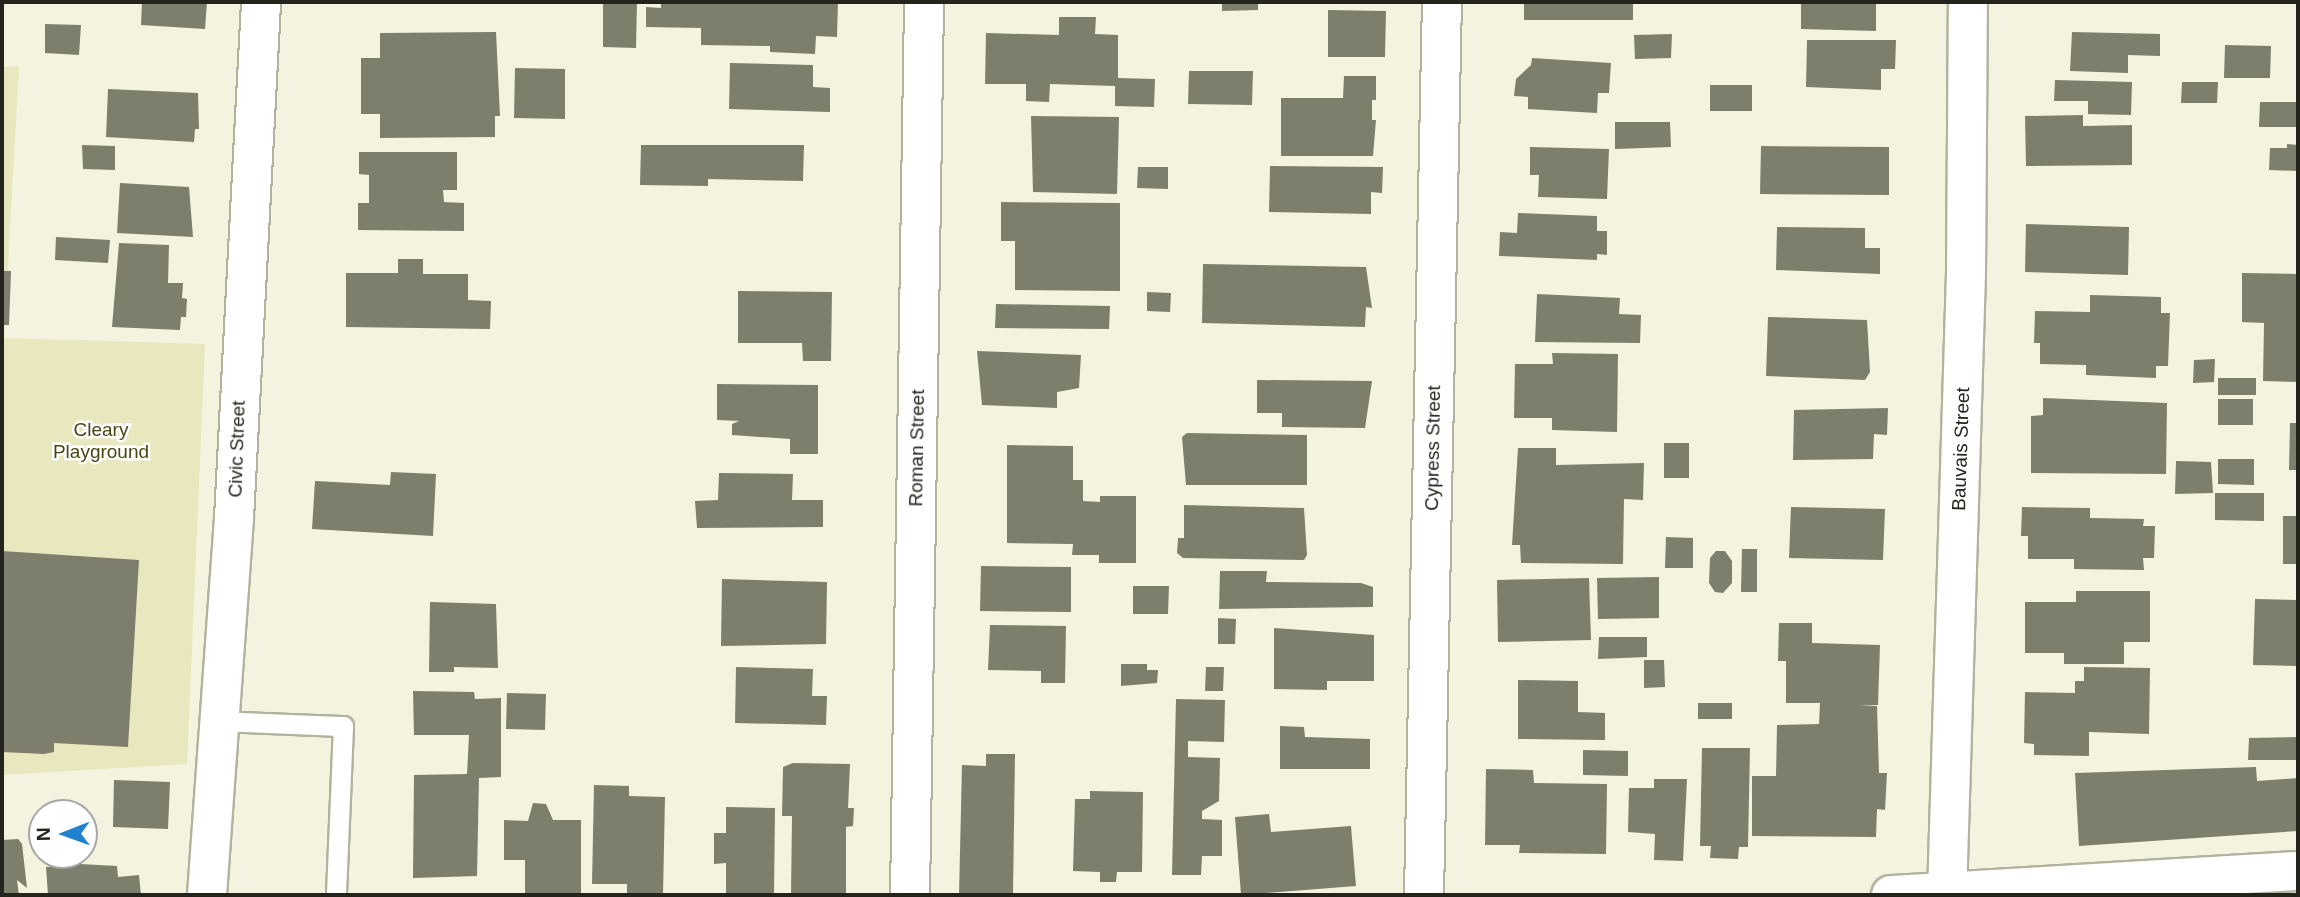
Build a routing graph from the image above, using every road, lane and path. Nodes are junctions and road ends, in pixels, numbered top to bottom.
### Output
1 (261, 2) edge
2 (924, 2) edge
3 (1442, 2) edge
4 (1968, 2) edge
5 (218, 721) junction
6 (2298, 872) edge
7 (1947, 894) edge
8 (207, 895) edge
9 (336, 895) edge
10 (910, 895) edge
11 (1424, 895) edge
12 (1891, 895) edge

1 - 5 street, Civic Street
2 - 10 street, Roman Street
3 - 11 street, Cypress Street
4 - 7 street, Bauvais Street
5 - 8 street, Civic Street
5 - 9 lane
6 - 7 street
7 - 12 street

